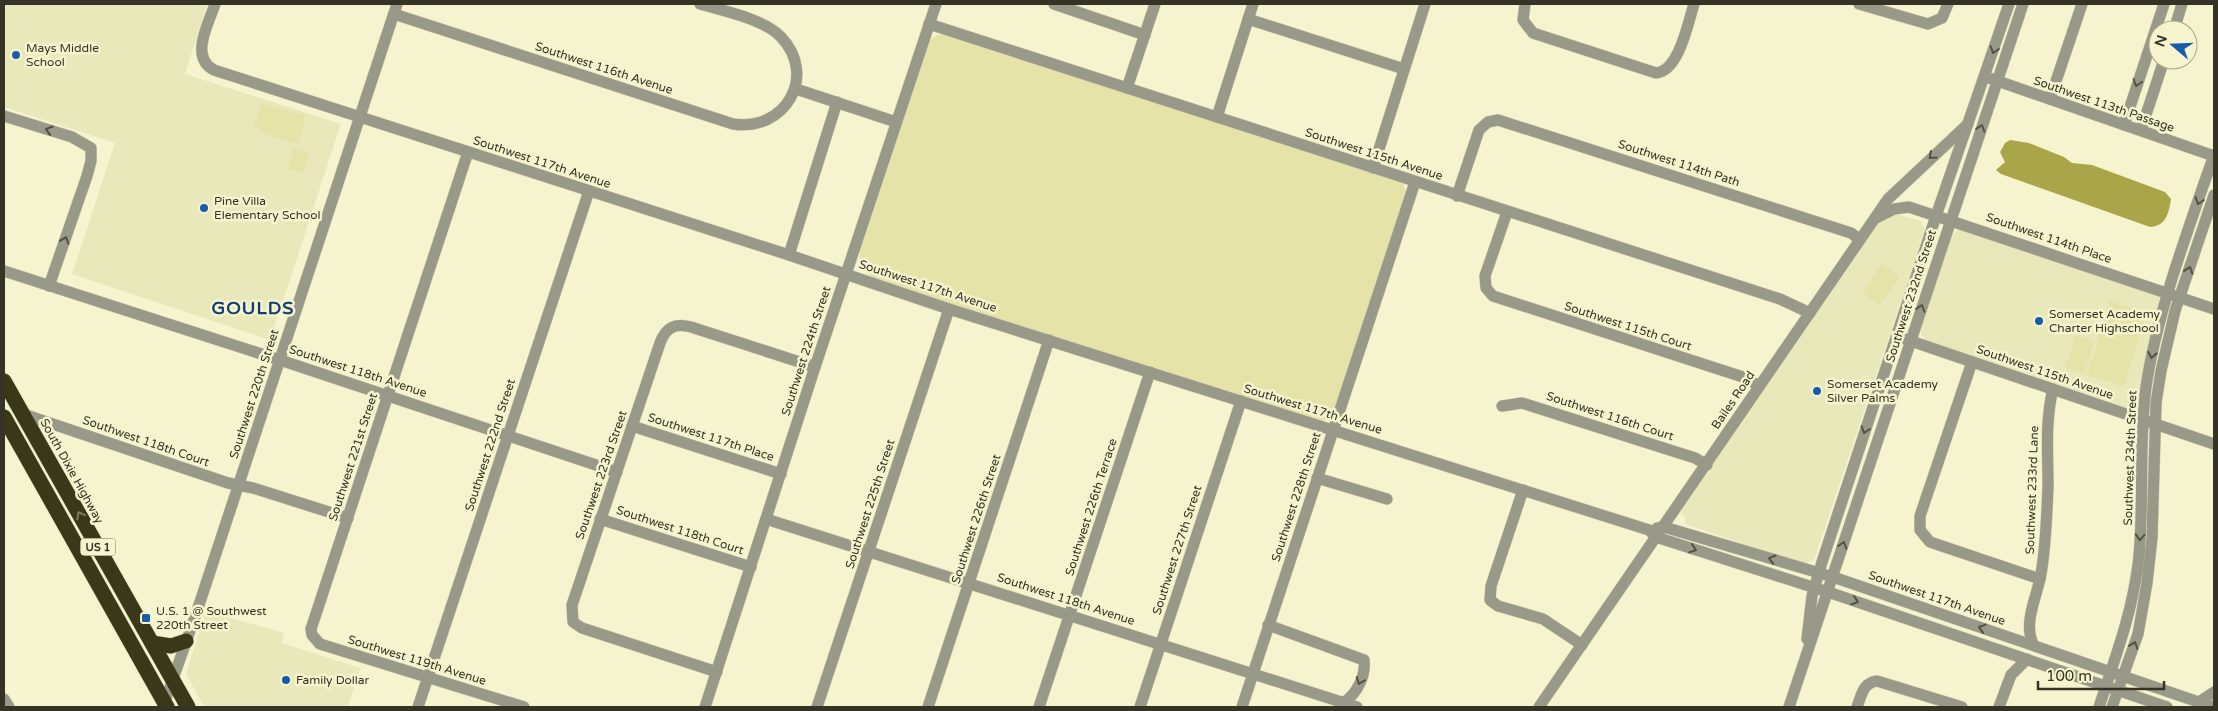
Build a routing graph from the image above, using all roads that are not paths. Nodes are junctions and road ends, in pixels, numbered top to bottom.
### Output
1 (215, 4) edge
2 (700, 4) edge
3 (936, 4) edge
4 (1054, 4) edge
5 (1155, 4) edge
6 (1254, 4) edge
7 (1425, 4) edge
8 (1525, 4) edge
9 (1694, 4) edge
10 (1859, 4) edge
11 (1948, 4) edge
12 (2009, 4) edge
13 (2023, 4) edge
14 (2082, 4) edge
15 (2164, 4) edge
16 (2182, 4) edge
17 (396, 9) edge
18 (1248, 19) junction
19 (2177, 20) edge
20 (928, 24) junction
21 (1145, 35) junction
22 (1404, 69) junction
23 (2161, 70) edge
24 (1985, 77) junction
25 (1996, 81) junction
26 (1127, 88) junction
27 (796, 89) junction
28 (2050, 99) junction
29 (837, 102) junction
30 (4, 116) edge
31 (360, 116) junction
32 (1217, 117) junction
33 (896, 122) junction
34 (1968, 124) junction
35 (2124, 125) junction
36 (2141, 130) junction
37 (468, 152) junction
38 (2214, 156) edge
39 (1373, 168) junction
40 (1906, 180) junction
41 (1415, 182) junction
42 (589, 191) junction
43 (2214, 195) edge
44 (1457, 196) junction
45 (1909, 207) junction
46 (1507, 212) junction
47 (1936, 216) junction
48 (1874, 218) junction
49 (1951, 219) junction
50 (1859, 239) junction
51 (789, 255) junction
52 (4, 271) edge
53 (847, 274) junction
54 (50, 286) junction
55 (2174, 295) junction
56 (949, 309) junction
57 (2214, 309) edge
58 (1810, 313) junction
59 (1896, 336) junction
60 (1049, 340) junction
61 (1910, 341) junction
62 (280, 360) junction
63 (1972, 362) junction
64 (815, 367) junction
65 (1150, 372) junction
66 (4, 381) edge
67 (1759, 386) junction
68 (2053, 389) junction
69 (388, 395) junction
70 (4, 401) edge
71 (1241, 401) junction
72 (1502, 406) dead end
73 (23, 414) junction
74 (4, 417) edge
75 (2149, 422) junction
76 (632, 426) junction
77 (1332, 430) junction
78 (508, 434) junction
79 (14, 436) junction
80 (2214, 444) edge
81 (1706, 465) junction
82 (617, 472) junction
83 (781, 474) junction
84 (1317, 478) junction
85 (238, 485) junction
86 (1523, 490) junction
87 (1387, 500) dead end
88 (348, 518) junction
89 (600, 519) junction
90 (766, 519) junction
91 (1664, 526) junction
92 (1653, 533) junction
93 (868, 551) junction
94 (751, 567) junction
95 (90, 570) junction
96 (1819, 572) junction
97 (1833, 577) junction
98 (2040, 579) junction
99 (969, 583) junction
100 (1814, 587) junction
101 (1828, 592) junction
102 (1070, 614) junction
103 (2029, 621) junction
104 (1268, 625) junction
105 (311, 629) joint
106 (2009, 637) junction
107 (186, 641) junction
108 (1161, 643) junction
109 (152, 644) junction
110 (2032, 644) junction
111 (1582, 645) junction
112 (2004, 652) junction
113 (1807, 653) junction
114 (2027, 659) junction
115 (2111, 671) junction
116 (716, 672) junction
117 (1252, 674) junction
118 (2011, 675) junction
119 (2123, 675) junction
120 (428, 678) junction
121 (172, 680) junction
122 (2106, 687) junction
123 (2118, 691) junction
124 (2214, 692) edge
125 (4, 699) edge
126 (2199, 702) junction
127 (1343, 705) edge
128 (168, 706) edge
129 (9, 707) edge
130 (188, 707) edge
131 (418, 707) edge
132 (524, 707) edge
133 (705, 707) edge
134 (817, 707) edge
135 (928, 707) edge
136 (1039, 707) edge
137 (1140, 707) edge
138 (1242, 707) edge
139 (1357, 707) edge
140 (1539, 707) edge
141 (1789, 707) edge
142 (1857, 707) edge
143 (1962, 707) edge
144 (1999, 707) edge
145 (2099, 707) edge
146 (2112, 707) edge
147 (2167, 707) edge
148 (2213, 707) edge

1 - 31 street, Southwest 117th Avenue
2 - 27 street
3 - 20 street, Southwest 224th Street
4 - 21 street
5 - 21 street
6 - 18 street
7 - 22 street
8 - 9 street
10 - 11 street
12 -> 24 street, Southwest 232nd Street
13 - 25 street, Southwest 232nd Street
14 - 28 street
15 -> 35 street
16 - 19 street
17 - 27 street, Southwest 116th Avenue
17 - 31 street, Southwest 220th Street
18 - 22 street
18 - 32 street
20 - 26 street, Southwest 115th Avenue
20 - 33 street, Southwest 224th Street
21 - 26 street
22 - 39 street
23 - 36 street
24 - 25 street, Southwest 113th Passage
24 - 34 street, Southwest 232nd Street
25 - 28 street, Southwest 113th Passage
49 -> 25 street, Southwest 232nd Street
26 - 32 street, Southwest 115th Avenue
27 - 29 street
28 - 35 street, Southwest 113th Passage
29 - 33 street
29 - 51 street
54 -> 30 street
31 - 37 street, Southwest 117th Avenue
31 - 62 street, Southwest 220th Street
32 - 39 street, Southwest 115th Avenue
33 - 53 street, Southwest 224th Street
34 -> 40 street, Bailes Road
34 - 47 street, Southwest 232nd Street
35 - 36 street, Southwest 113th Passage
36 - 38 street, Southwest 113th Passage
37 - 42 street, Southwest 117th Avenue
37 - 69 street, Southwest 221st Street
38 -> 55 street, Southwest 234th Street
39 - 41 street, Southwest 115th Avenue
40 - 45 street
40 - 48 street, Bailes Road
41 - 44 street, Southwest 115th Avenue
41 - 77 street, Southwest 228th Street
42 - 51 street, Southwest 117th Avenue
42 - 78 street, Southwest 222nd Street
55 -> 43 street, Southwest 234th Street
44 - 46 street, Southwest 115th Avenue
44 - 50 street, Southwest 114th Path
45 - 47 street, Southwest 114th Place
45 - 48 street
46 - 58 street, Southwest 115th Avenue
46 - 67 street, Southwest 115th Court
47 - 49 street, Southwest 114th Place
47 - 59 street, Southwest 232nd Street
48 - 50 street, Bailes Road
49 - 55 street, Southwest 114th Place
61 -> 49 street, Southwest 232nd Street
50 - 58 street, Bailes Road
51 - 53 street, Southwest 117th Avenue
52 - 54 street, Southwest 118th Avenue
53 - 56 street, Southwest 117th Avenue
53 - 64 street, Southwest 224th Street
54 - 62 street, Southwest 118th Avenue
55 - 57 street, Southwest 114th Place
55 - 75 street, Southwest 234th Street
56 - 60 street, Southwest 117th Avenue
56 - 93 street, Southwest 225th Street
58 - 67 street, Bailes Road
59 - 61 street, Southwest 115th Avenue
59 -> 96 street, Southwest 232nd Street
60 - 65 street, Southwest 117th Avenue
60 - 99 street, Southwest 226th Street
61 - 63 street, Southwest 115th Avenue
97 -> 61 street, Southwest 232nd Street
62 - 69 street, Southwest 118th Avenue
62 - 85 street, Southwest 220th Street
63 - 68 street, Southwest 115th Avenue
63 - 98 street
64 - 76 street, Southwest 223rd Street
64 - 83 street, Southwest 224th Street
65 - 71 street, Southwest 117th Avenue
65 - 102 street, Southwest 226th Terrace
66 - 73 highway, South Dixie Highway / US 1
67 - 81 street, Bailes Road
68 - 75 street, Southwest 115th Avenue
68 - 98 street, Southwest 233rd Lane
69 - 78 street, Southwest 118th Avenue
69 - 88 street, Southwest 221st Street
70 - 73 highway
71 - 77 street, Southwest 117th Avenue
71 - 108 street, Southwest 227th Street
72 - 81 street, Southwest 116th Court
73 - 79 highway
73 - 85 street, Southwest 118th Court
109 -> 73 highway, South Dixie Highway / US 1
74 - 79 highway, US 1
75 - 80 street, Southwest 115th Avenue
75 -> 115 street, Southwest 234th Street
119 -> 75 street, Southwest 234th Street
76 - 82 street, Southwest 223rd Street
76 - 83 street, Southwest 117th Place
77 - 84 street, Southwest 228th Street
77 - 86 street, Southwest 117th Avenue
78 - 82 street, Southwest 118th Avenue
78 - 120 street, Southwest 222nd Street
79 - 95 highway, US 1
81 - 91 street, Bailes Road
82 - 89 street, Southwest 223rd Street
83 - 90 street, Southwest 224th Street
84 - 87 street
84 - 104 street, Southwest 228th Street
85 - 88 street, Southwest 118th Court
85 - 107 street, Southwest 220th Street
86 - 92 street, Southwest 117th Avenue
86 - 111 street
88 - 105 street, Southwest 221st Street
89 - 94 street, Southwest 118th Court
89 - 116 street, Southwest 223rd Street
90 - 93 street, Southwest 118th Avenue
90 - 94 street, Southwest 224th Street
91 - 92 street
96 -> 91 street, Southwest 117th Avenue
92 -> 100 street, Southwest 117th Avenue
92 - 111 street
93 - 99 street, Southwest 118th Avenue
93 - 134 street, Southwest 225th Street
94 - 116 street, Southwest 224th Street
95 - 121 highway
95 - 128 highway, US 1
96 - 97 street, Southwest 117th Avenue
96 - 100 street, Southwest 232nd Street
97 - 101 street, Southwest 232nd Street
106 -> 97 street, Southwest 117th Avenue
98 - 103 street, Southwest 233rd Lane
99 - 102 street, Southwest 118th Avenue
99 - 135 street, Southwest 226th Street
100 - 101 street, Southwest 117th Avenue
100 - 113 street, Southwest 232nd Street
101 -> 112 street, Southwest 117th Avenue
101 - 113 street, Southwest 232nd Street
102 - 108 street, Southwest 118th Avenue
102 - 136 street, Southwest 226th Terrace
103 - 106 street
103 - 110 street, Southwest 233rd Lane
104 - 117 street, Southwest 228th Street
104 -> 127 street
105 - 120 street, Southwest 119th Avenue
106 - 110 street, Southwest 117th Avenue
107 - 109 highway
107 - 121 street, Southwest 220th Street
108 - 117 street, Southwest 118th Avenue
108 - 137 street, Southwest 227th Street
109 - 121 highway, South Dixie Highway / US 1
110 - 115 street, Southwest 117th Avenue
111 - 140 street
112 - 114 street, Southwest 117th Avenue
112 - 118 street
113 - 141 street, Southwest 232nd Street
114 - 118 street
114 - 122 street, Southwest 117th Avenue
115 - 119 street, Southwest 117th Avenue
115 - 122 street, Southwest 234th Street
116 - 133 street, Southwest 224th Street
117 - 127 street, Southwest 118th Avenue
117 - 138 street, Southwest 228th Street
118 - 144 street
119 - 123 street, Southwest 234th Street
119 - 126 street, Southwest 117th Avenue
120 - 131 street, Southwest 222nd Street
120 - 132 street, Southwest 119th Avenue
121 - 128 street, Southwest 220th Street
121 - 130 highway, South Dixie Highway / US 1
122 - 123 street, Southwest 117th Avenue
122 - 145 street, Southwest 234th Street
123 - 146 street, Southwest 234th Street
123 - 147 street, Southwest 117th Avenue
124 - 126 street
125 - 129 street
126 - 148 street, Southwest 117th Avenue
127 - 139 street, Southwest 118th Avenue
142 - 143 street

